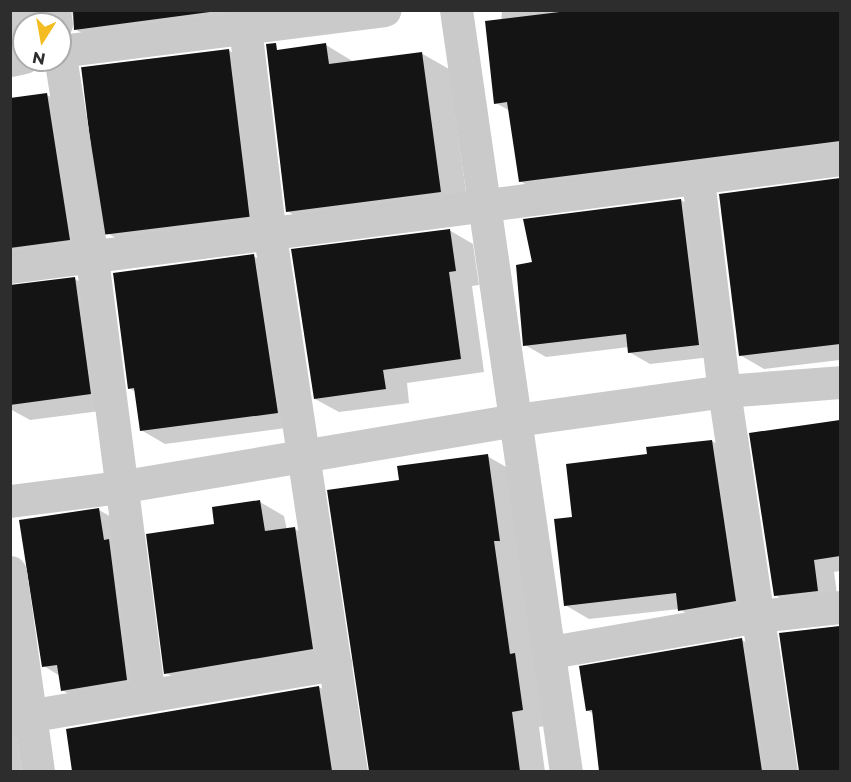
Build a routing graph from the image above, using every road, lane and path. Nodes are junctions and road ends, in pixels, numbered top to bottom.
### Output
1 (384, 10) edge
2 (456, 10) edge
3 (244, 18) edge
4 (72, 49) edge
5 (63, 72) edge
6 (840, 159) edge
7 (698, 180) junction
8 (484, 203) junction
9 (270, 236) junction
10 (92, 259) junction
11 (10, 267) edge
12 (840, 382) edge
13 (724, 391) junction
14 (516, 420) junction
15 (304, 456) junction
16 (119, 487) junction
17 (10, 501) edge
18 (10, 572) edge
19 (840, 607) edge
20 (759, 616) junction
21 (551, 652) junction
22 (335, 664) junction
23 (148, 693) junction
24 (20, 717) edge
25 (38, 771) edge
26 (351, 771) edge
27 (566, 771) edge
28 (781, 771) edge

1 - 3 street
2 - 8 street
3 - 4 street
3 - 9 street
5 - 10 street
6 - 7 street
7 - 8 street
7 - 13 street
8 - 9 street
8 - 14 street
9 - 10 street
9 - 15 street
10 - 11 street
10 - 16 street
12 - 13 street
13 - 14 street
13 - 20 street
14 - 15 street
14 - 21 street
15 - 16 street
15 - 22 street
16 - 17 street
16 - 23 street
18 - 24 street
19 - 20 street
20 - 21 street
20 - 28 street
21 - 27 street
22 - 23 street
22 - 26 street
23 - 24 street
24 - 25 street

